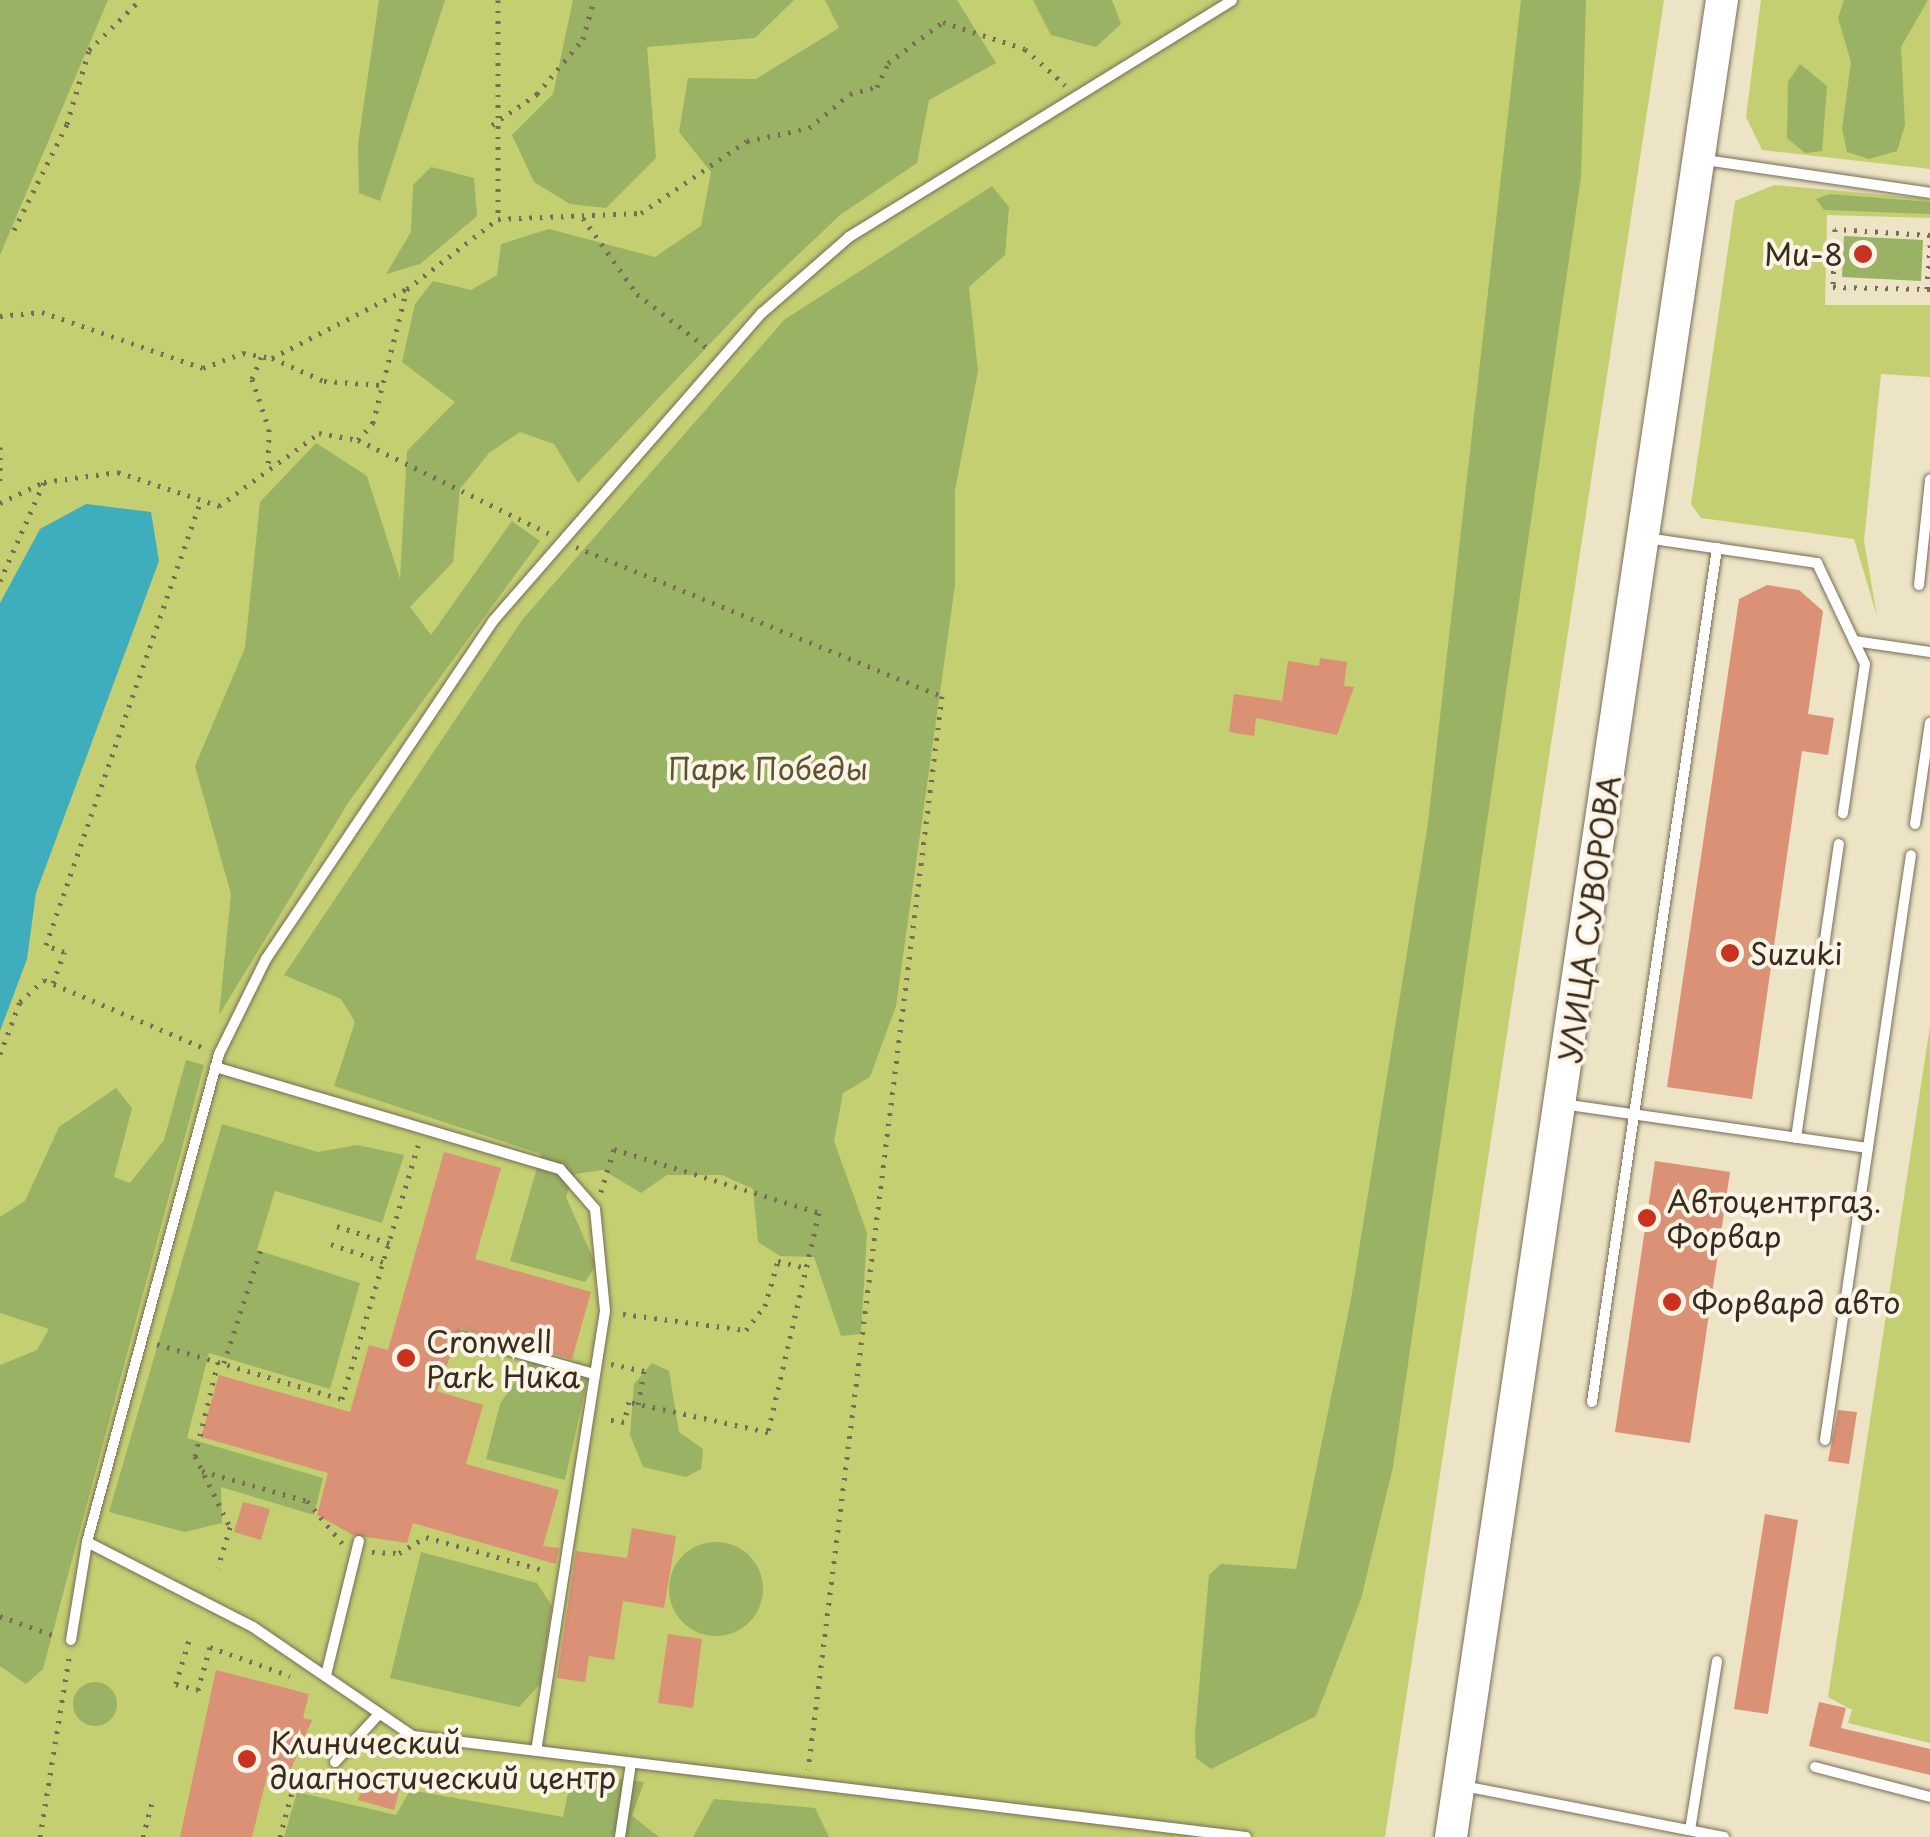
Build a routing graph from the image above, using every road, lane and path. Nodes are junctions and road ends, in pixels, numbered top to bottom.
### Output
1 (140, 0) edge
2 (498, 0) edge
3 (594, 0) edge
4 (1232, 0) edge
5 (1722, 0) edge
6 (1100, 84) junction
7 (492, 126) junction
8 (1700, 159) junction
9 (1930, 193) edge
10 (583, 217) junction
11 (498, 219) junction
12 (14, 230) dead end
13 (1930, 235) edge
14 (1930, 245) edge
15 (407, 288) junction
16 (1929, 290) edge
17 (0, 316) edge
18 (262, 356) junction
19 (272, 358) junction
20 (722, 358) junction
21 (381, 385) junction
22 (358, 440) junction
23 (0, 447) edge
24 (268, 470) junction
25 (1930, 480) edge
26 (44, 482) junction
27 (0, 488) edge
28 (200, 503) junction
29 (0, 504) edge
30 (1646, 537) junction
31 (559, 540) junction
32 (1717, 548) junction
33 (0, 580) edge
34 (1919, 585) dead end
35 (1854, 641) junction
36 (1930, 652) edge
37 (1930, 723) edge
38 (1843, 812) dead end
39 (1915, 824) dead end
40 (1838, 844) dead end
41 (1911, 855) dead end
42 (53, 983) junction
43 (0, 1054) edge
44 (219, 1054) junction
45 (215, 1067) junction
46 (1562, 1104) junction
47 (1634, 1114) junction
48 (423, 1128) junction
49 (1796, 1138) junction
50 (1868, 1148) junction
51 (595, 1209) junction
52 (337, 1226) dead end
53 (389, 1243) junction
54 (331, 1244) dead end
55 (262, 1246) dead end
56 (384, 1262) junction
57 (806, 1268) junction
58 (605, 1310) junction
59 (462, 1337) dead end
60 (143, 1339) junction
61 (221, 1363) junction
62 (595, 1367) junction
63 (1592, 1402) dead end
64 (638, 1404) junction
65 (587, 1416) junction
66 (1825, 1440) dead end
67 (202, 1470) junction
68 (88, 1542) junction
69 (359, 1545) junction
70 (218, 1567) dead end
71 (564, 1576) junction
72 (0, 1616) edge
73 (71, 1640) junction
74 (189, 1640) dead end
75 (1717, 1661) dead end
76 (326, 1675) junction
77 (298, 1680) dead end
78 (378, 1716) junction
79 (536, 1751) junction
80 (335, 1762) dead end
81 (631, 1763) junction
82 (1815, 1767) dead end
83 (294, 1784) dead end
84 (806, 1784) junction
85 (1458, 1785) junction
86 (1930, 1796) edge
87 (154, 1798) dead end
88 (1690, 1830) junction
89 (40, 1837) edge
90 (143, 1837) edge
91 (280, 1837) edge
92 (620, 1837) edge
93 (1246, 1837) edge
94 (1450, 1837) edge
95 (1724, 1837) edge

1 - 12 path
2 - 7 path
3 - 7 path
4 - 6 lane
5 - 8 main road, УЛИЦА СУВОРОВА
6 - 10 path
6 - 20 lane
7 - 11 path
8 - 9 lane
8 - 30 main road, УЛИЦА СУВОРОВА
10 - 11 path
10 - 20 path
11 - 15 path
13 - 16 path
14 - 16 path
15 - 19 path
15 - 21 path
17 - 18 path
18 - 19 path
18 - 24 path
19 - 21 path
20 - 31 lane
21 - 22 path
22 - 24 path
22 - 31 path
23 - 27 path
24 - 28 path
25 - 34 lane
26 - 28 path
26 - 29 path
26 - 33 path
28 - 42 path
30 - 32 lane
30 - 46 main road, УЛИЦА СУВОРОВА
31 - 44 lane
31 - 84 path
32 - 35 lane
32 - 47 lane
35 - 36 lane
35 - 38 lane
37 - 39 lane
40 - 49 lane
41 - 50 lane
42 - 43 path
42 - 44 path
44 - 45 lane
45 - 48 lane
45 - 60 lane
46 - 47 lane
46 - 85 main road, УЛИЦА СУВОРОВА
47 - 49 lane
47 - 63 lane
48 - 51 lane
48 - 53 path
49 - 50 lane
50 - 66 lane
51 - 57 path
51 - 58 lane
52 - 53 path
53 - 56 path
54 - 56 path
55 - 61 path
56 - 61 path
57 - 58 path
57 - 64 path
58 - 62 lane
59 - 62 lane
60 - 61 path
60 - 68 lane
61 - 67 path
62 - 64 path
62 - 65 lane
64 - 65 path
65 - 71 lane
67 - 69 path
67 - 70 path
68 - 73 lane
68 - 76 lane
69 - 71 path
69 - 76 lane
71 - 79 lane
72 - 73 path
73 - 89 path
74 - 77 path
75 - 88 lane
76 - 78 lane
78 - 79 lane
78 - 80 lane
79 - 81 lane
81 - 84 lane
81 - 92 lane
82 - 86 lane
83 - 91 path
84 - 93 lane
85 - 88 lane
85 - 94 main road, УЛИЦА СУВОРОВА
87 - 90 path
88 - 95 lane

